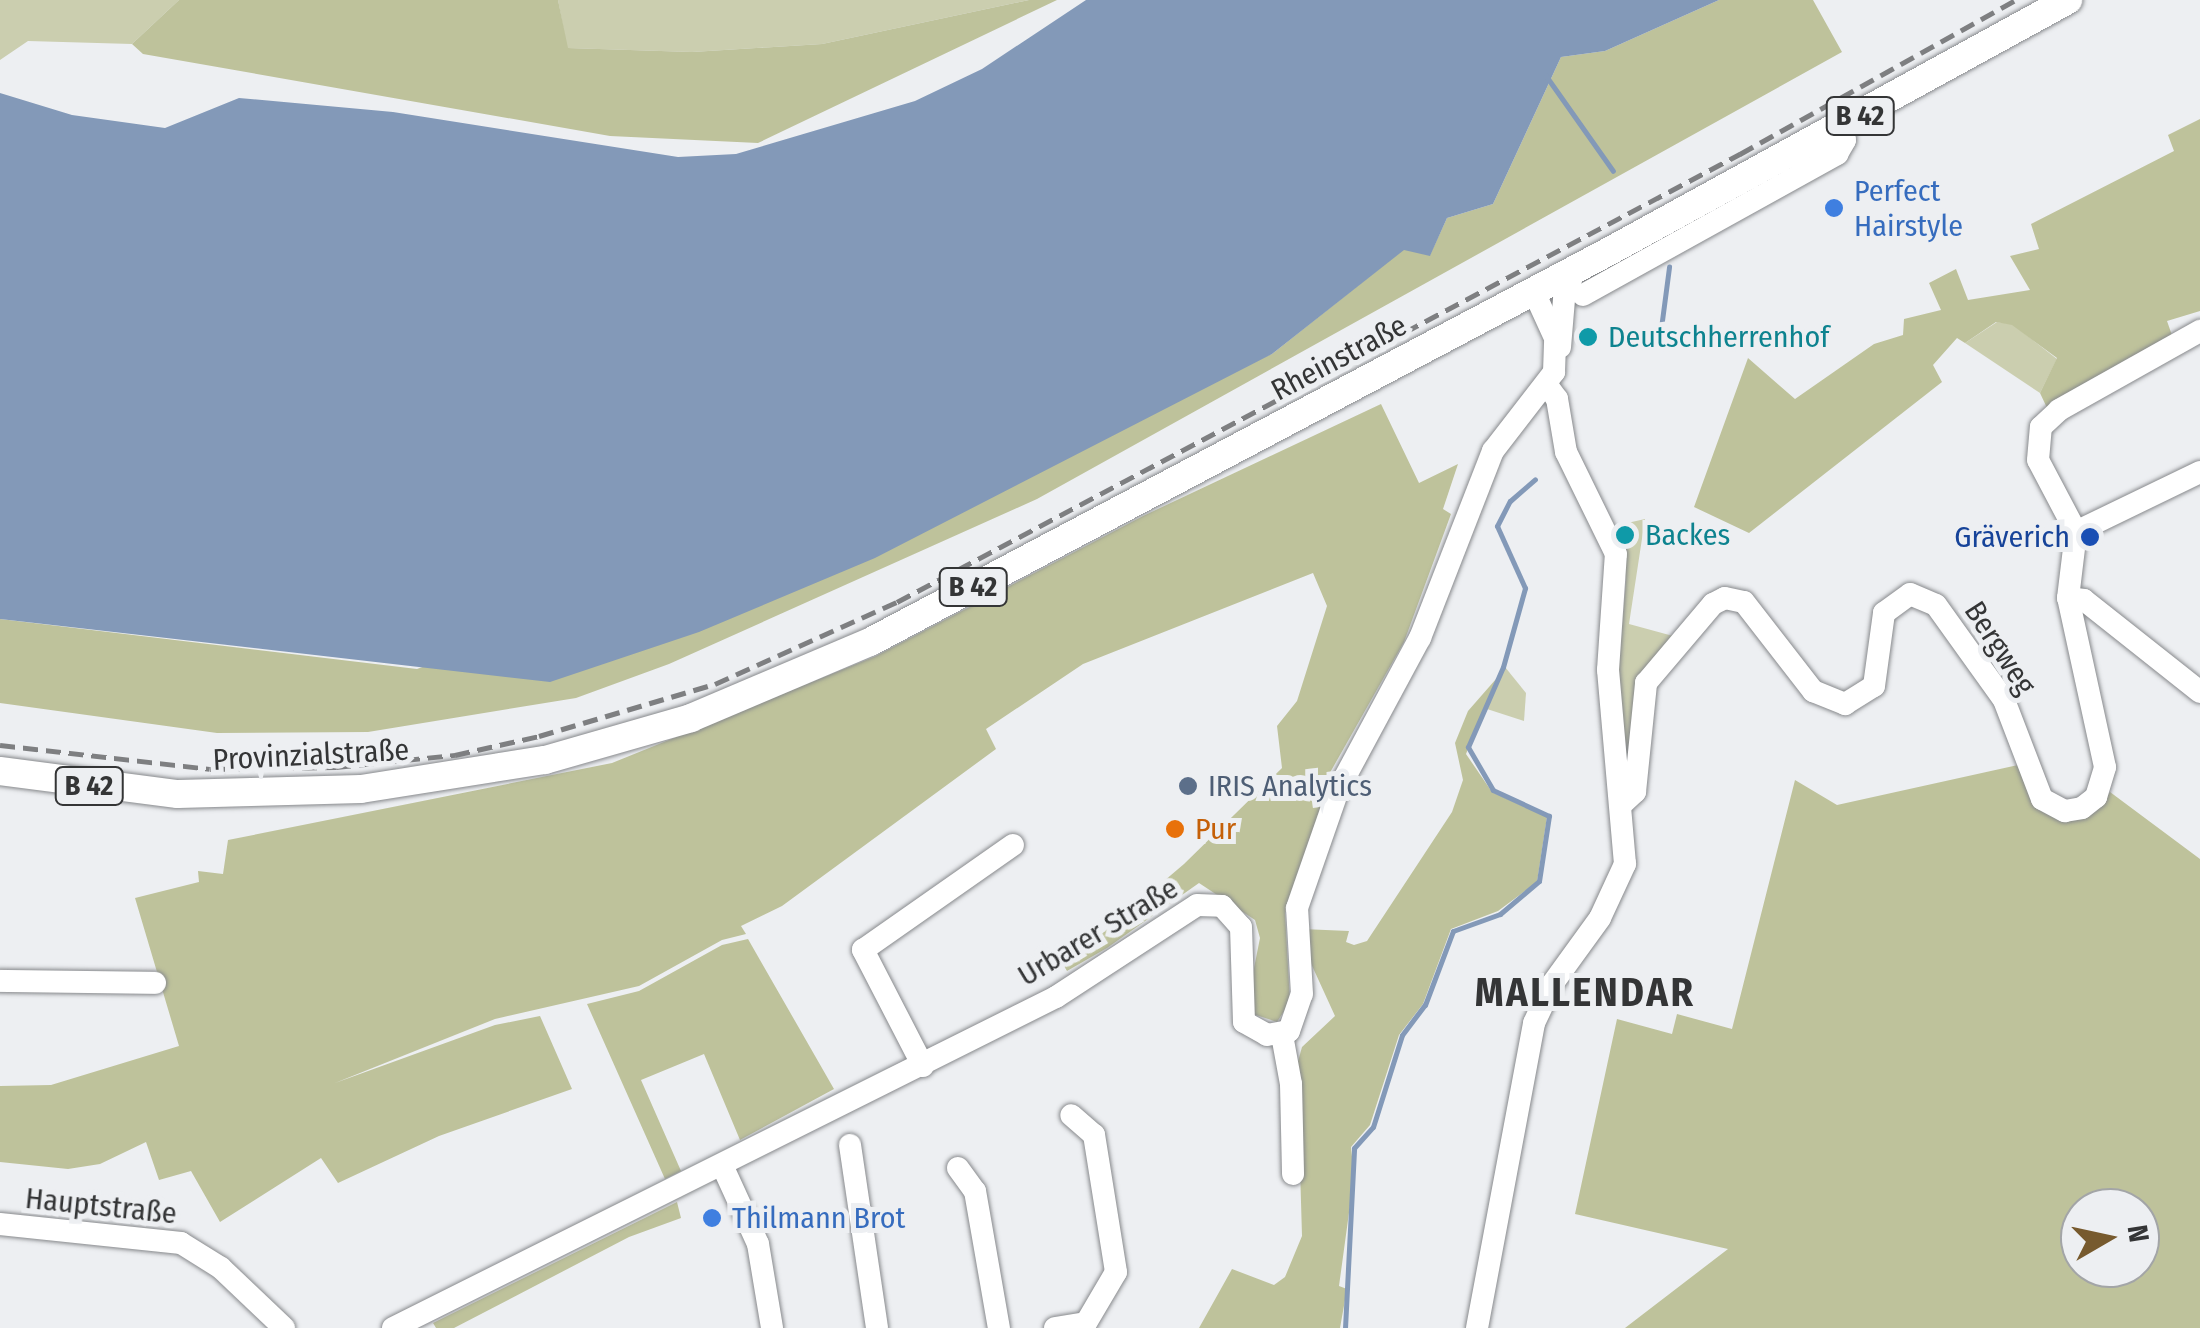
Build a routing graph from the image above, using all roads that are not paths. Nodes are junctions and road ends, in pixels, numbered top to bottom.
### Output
1 (2068, 0) edge
2 (1579, 283) junction
3 (1534, 292) junction
4 (2200, 331) edge
5 (1557, 354) junction
6 (1546, 384) junction
7 (2200, 472) edge
8 (2076, 532) junction
9 (2068, 598) junction
10 (2200, 692) edge
11 (624, 741) joint
12 (0, 771) edge
13 (1622, 804) junction
14 (1012, 844) dead end
15 (0, 981) edge
16 (155, 984) dead end
17 (1282, 1035) junction
18 (923, 1066) junction
19 (1071, 1115) dead end
20 (850, 1145) dead end
21 (722, 1165) junction
22 (958, 1168) dead end
23 (1293, 1174) dead end
24 (0, 1224) edge
25 (1086, 1326) edge
26 (284, 1328) edge
27 (393, 1328) edge
28 (772, 1328) edge
29 (877, 1328) edge
30 (999, 1328) edge
31 (1055, 1328) edge
32 (1477, 1328) edge

1 - 2 main road, Rheinstraße / B 42
2 - 3 main road, Rheinstraße / B 42
2 - 5 street
3 - 5 street
3 - 11 main road, Rheinstraße / B 42
4 - 8 street
5 - 6 street
6 - 13 street
6 - 17 street
7 - 8 street
8 - 9 street, Bergweg
9 - 10 street
9 - 13 street, Bergweg
11 - 12 main road, Provinzialstraße / B 42
13 - 32 street
14 - 18 street
15 - 16 street
17 - 18 street, Urbarer Straße
17 - 23 street
18 - 21 street, Urbarer Straße
19 - 25 street
20 - 29 street
21 - 27 street, Urbarer Straße
21 - 28 street
22 - 30 street
24 - 26 street, Hauptstraße
25 - 31 street

